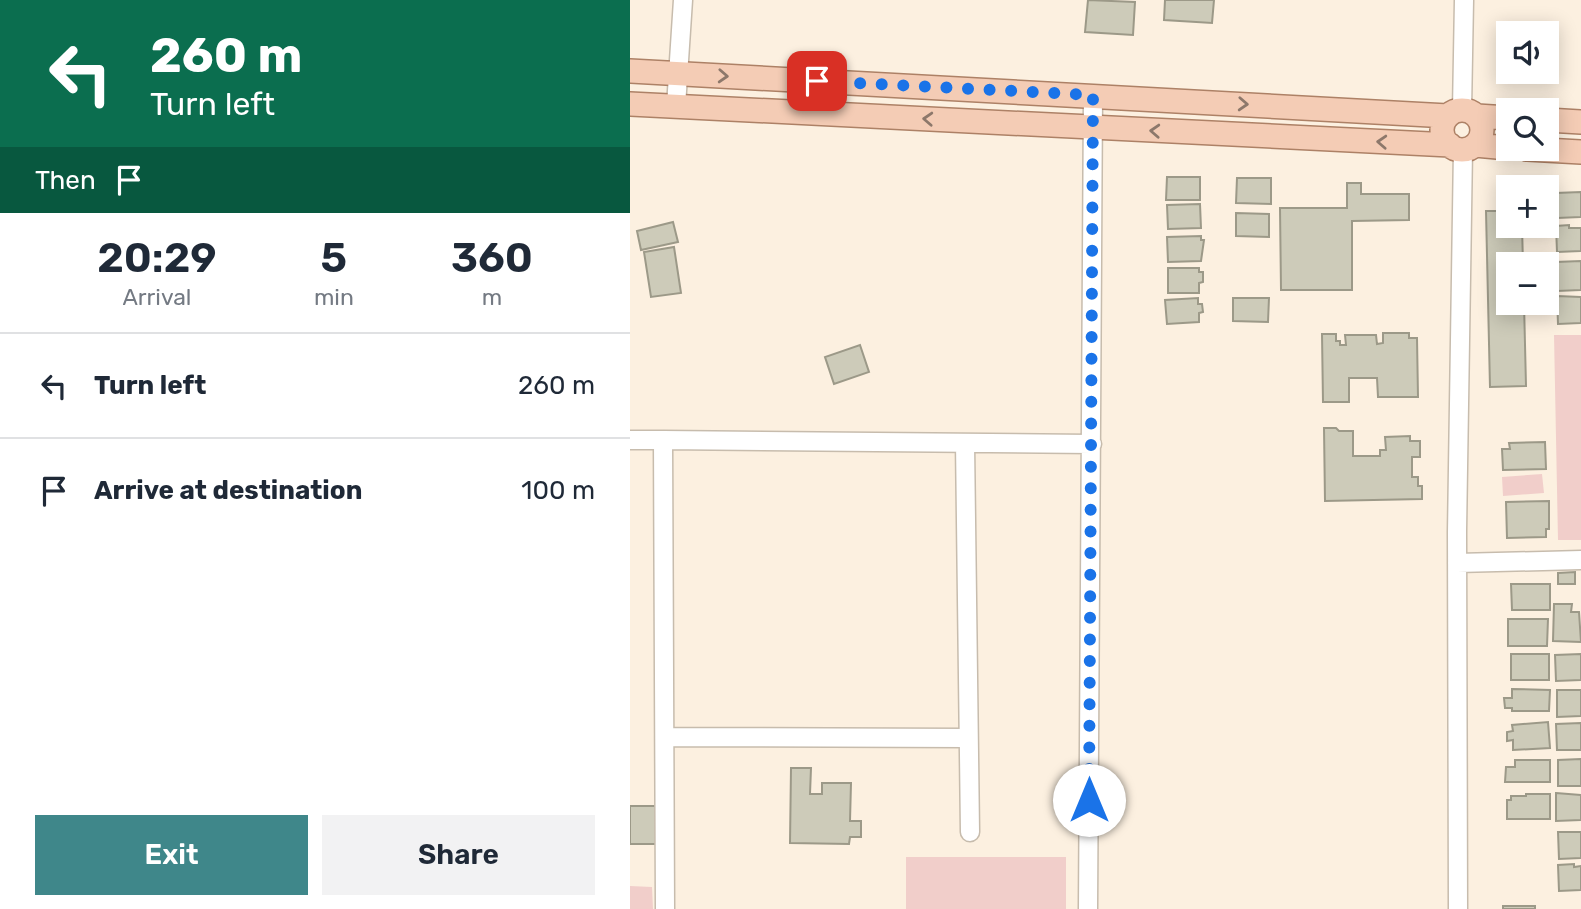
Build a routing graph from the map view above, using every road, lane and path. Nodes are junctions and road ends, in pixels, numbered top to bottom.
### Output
1 (683, 0) edge
2 (1464, 0) edge
3 (630, 71) edge
4 (678, 74) junction
5 (1093, 95) junction
6 (630, 103) edge
7 (676, 106) junction
8 (1462, 114) junction
9 (1496, 117) edge
10 (1559, 121) edge
11 (1581, 122) edge
12 (1093, 128) junction
13 (1463, 147) junction
14 (1496, 148) edge
15 (1559, 151) edge
16 (1581, 152) edge
17 (630, 440) edge
18 (663, 440) junction
19 (965, 443) junction
20 (1092, 444) junction
21 (1581, 560) edge
22 (1457, 563) junction
23 (664, 737) junction
24 (968, 738) junction
25 (970, 832) dead end
26 (665, 909) edge
27 (1088, 909) edge
28 (1458, 909) edge

1 - 4 street
2 - 8 street
3 - 4 main road
4 -> 5 main road
4 - 7 street
5 -> 8 main road
5 - 12 street
6 - 7 main road
12 -> 7 main road
8 - 9 main road
8 - 13 main road
8 - 13 main road
10 - 11 main road
13 -> 12 main road
12 - 20 street
13 - 14 main road
13 - 22 street
15 - 16 main road
17 - 18 street
18 - 19 street
18 - 23 street
19 - 20 street
19 - 24 street
20 - 27 street
21 - 22 street
22 - 28 street
23 - 24 street
23 - 26 street
24 - 25 street

